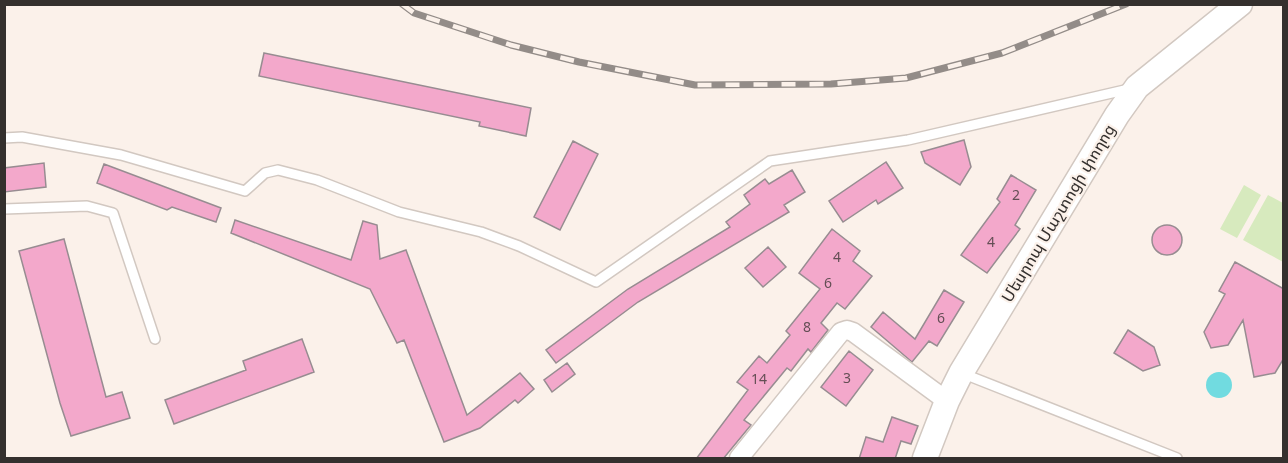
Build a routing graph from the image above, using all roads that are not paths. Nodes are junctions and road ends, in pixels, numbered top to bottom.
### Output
1 (1240, 4) edge
2 (1137, 87) junction
3 (4, 138) edge
4 (4, 209) edge
5 (155, 339) dead end
6 (961, 373) junction
7 (947, 401) junction
8 (740, 459) edge
9 (925, 459) edge
10 (1177, 459) edge

1 - 2 street, Մեսրոպ Մաշտոցի փողոց
2 - 3 lane
2 - 6 street, Մեսրոպ Մաշտոցի փողոց
4 - 5 lane
6 - 7 street, Մեսրոպ Մաշտոցի փողոց
6 - 10 lane
7 - 8 street
7 - 9 street, Մեսրոպ Մաշտոցի փողոց

